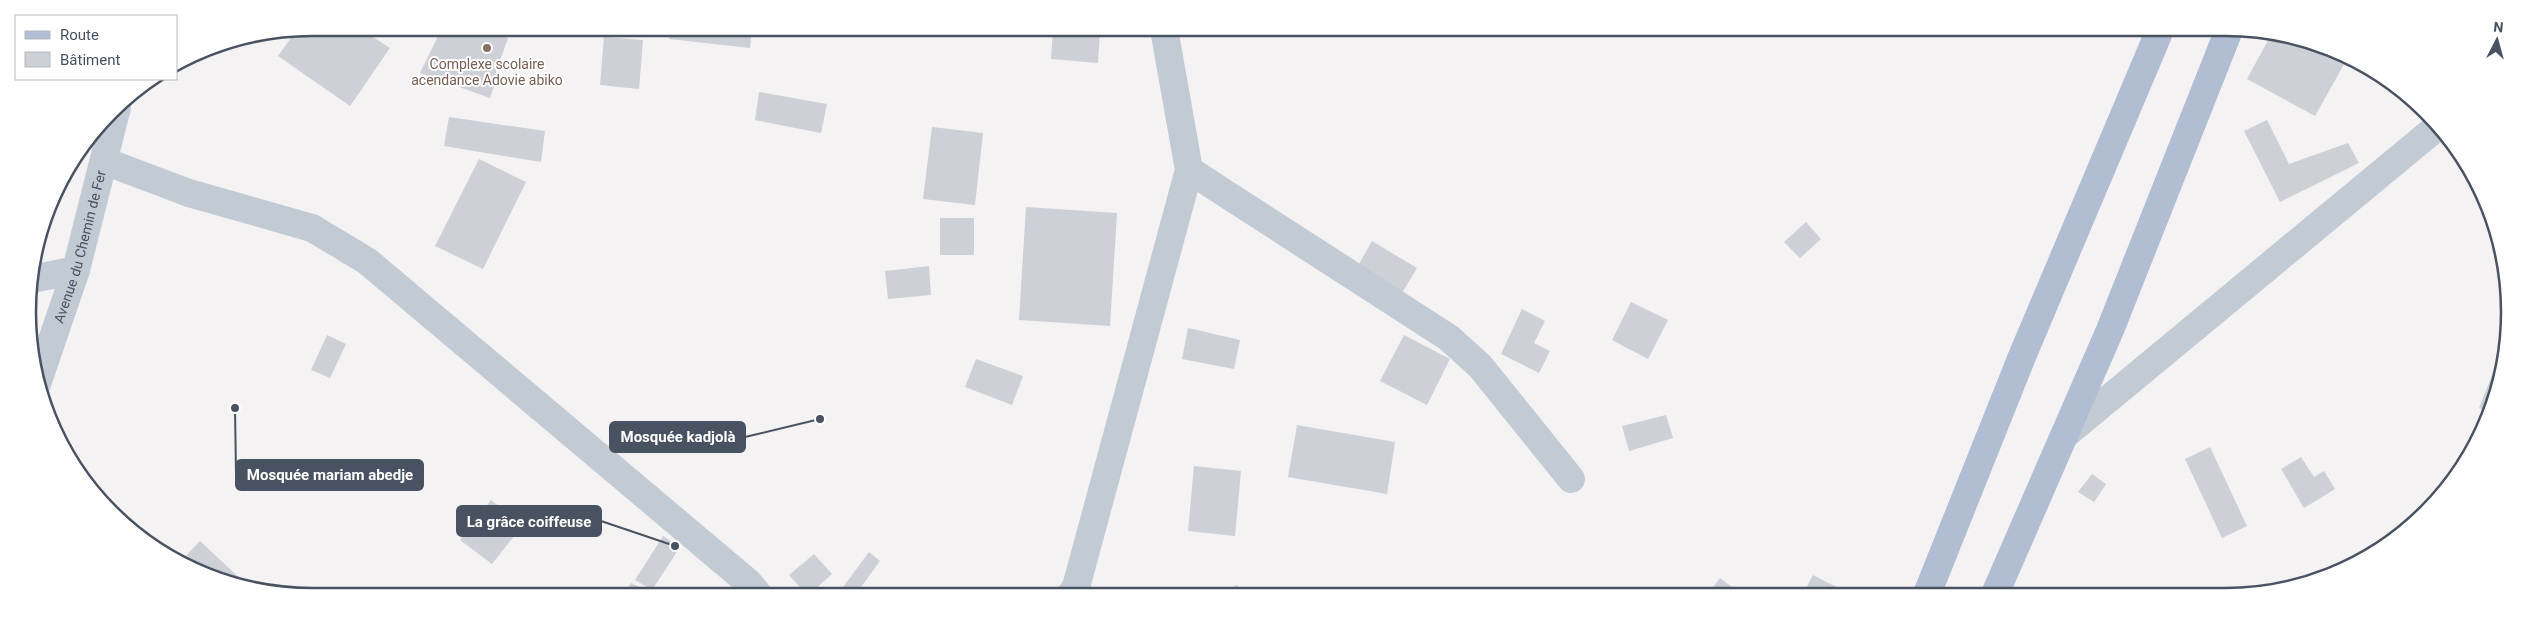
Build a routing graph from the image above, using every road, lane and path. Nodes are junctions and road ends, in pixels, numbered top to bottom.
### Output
1 (1165, 36) edge
2 (2157, 36) edge
3 (2227, 36) edge
4 (114, 121) edge
5 (2433, 131) edge
6 (104, 161) junction
7 (1189, 170) junction
8 (76, 270) junction
9 (39, 278) edge
10 (42, 368) edge
11 (2066, 434) junction
12 (1570, 479) dead end
13 (752, 588) edge
14 (1076, 588) edge
15 (1929, 588) edge
16 (1998, 588) edge

1 - 7 street
2 - 15 main road
3 - 11 main road
4 - 6 street, Avenue du Chemin de Fer
5 - 11 street
6 - 8 street, Avenue du Chemin de Fer
6 - 13 street
7 - 12 street
7 - 14 street
8 - 9 street
8 - 10 street, Avenue du Chemin de Fer
11 - 16 main road

